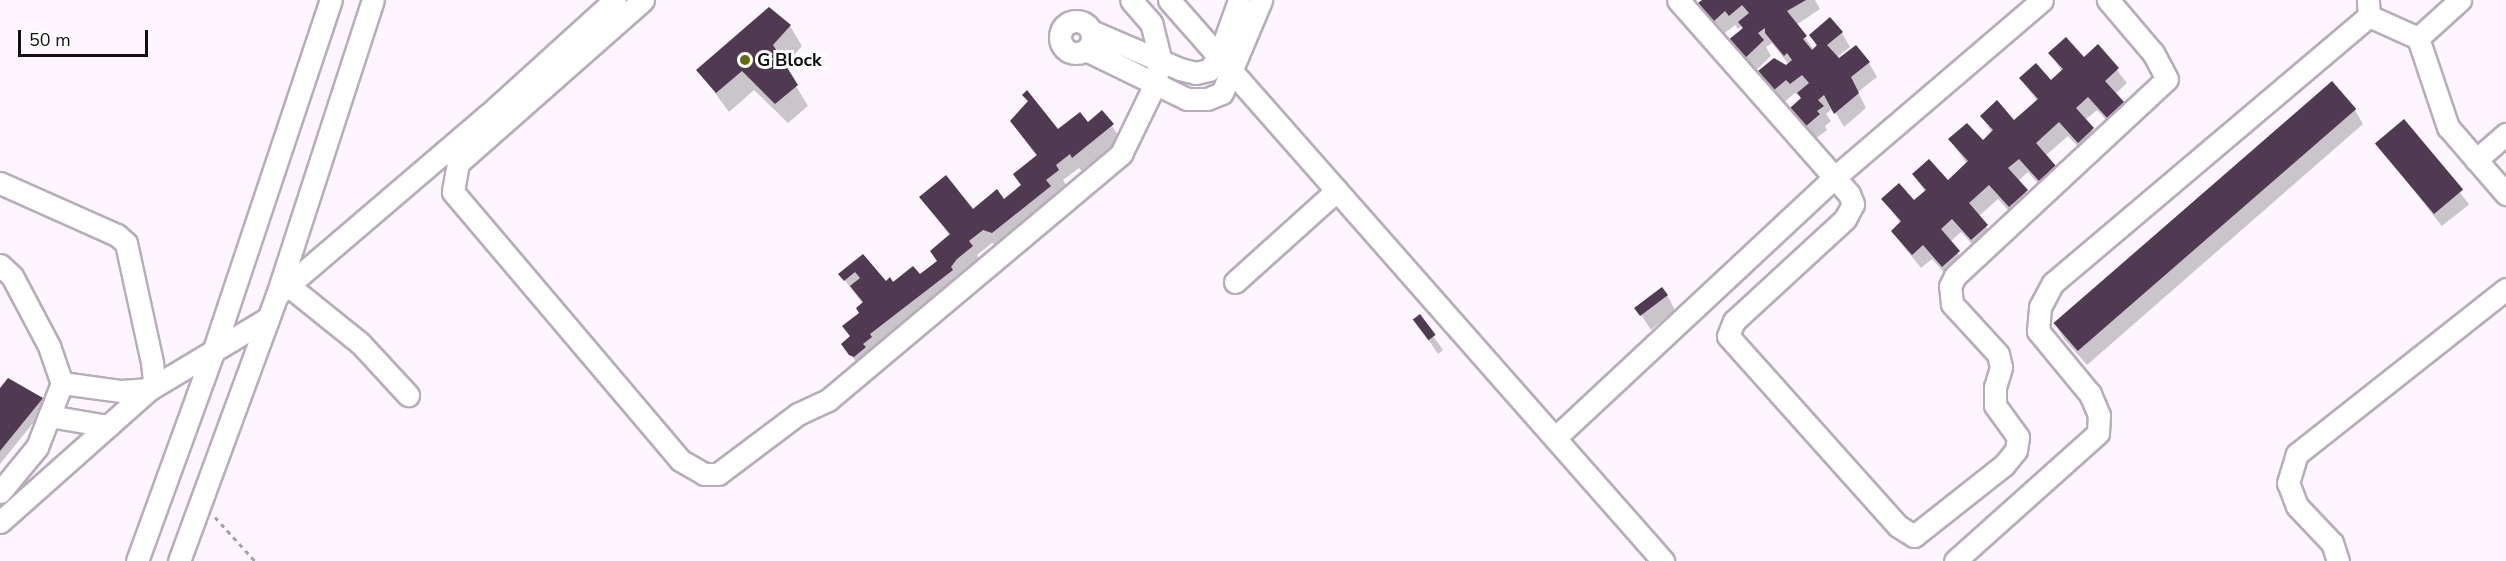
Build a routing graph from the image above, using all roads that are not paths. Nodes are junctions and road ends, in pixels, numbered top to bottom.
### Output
1 (331, 0) edge
2 (374, 0) edge
3 (615, 0) edge
4 (643, 0) edge
5 (1131, 0) edge
6 (1169, 0) edge
7 (1239, 0) edge
8 (1261, 0) edge
9 (1678, 0) edge
10 (2042, 0) edge
11 (2109, 0) edge
12 (2460, 0) edge
13 (2368, 8) edge
14 (2418, 38) junction
15 (1160, 58) junction
16 (1226, 64) junction
17 (1155, 84) junction
18 (2506, 134) edge
19 (2476, 160) junction
20 (1835, 177) junction
21 (0, 183) edge
22 (1337, 190) junction
23 (2506, 194) edge
24 (0, 265) edge
25 (1235, 282) dead end
26 (2506, 289) edge
27 (283, 291) junction
28 (268, 318) junction
29 (214, 349) junction
30 (62, 383) junction
31 (150, 389) junction
32 (408, 395) dead end
33 (49, 416) junction
34 (108, 426) junction
35 (1555, 438) junction
36 (0, 492) edge
37 (0, 522) edge
38 (136, 561) edge
39 (179, 561) edge
40 (1663, 561) edge
41 (1955, 561) edge
42 (2338, 561) edge

1 - 29 street
2 - 27 street
3 - 27 street
4 - 17 street
5 - 15 street
6 - 16 street
7 - 16 street
8 - 16 street
9 - 20 street
10 - 20 street
11 - 20 street
12 - 14 street
13 - 14 street
13 - 41 street
14 - 19 street
15 - 16 street
15 - 17 street
15 - 17 street
16 - 17 street
16 - 22 street
18 - 19 street
19 - 23 street
20 - 35 street
21 - 31 street
22 - 25 street
22 - 35 street
24 - 30 street
26 - 42 street
27 - 28 street
27 - 32 street
28 - 29 street
28 - 39 street
29 - 31 street
29 - 38 street
30 - 31 street
30 - 33 street
31 - 34 street
33 - 34 street
33 - 36 street
34 - 37 street
35 - 40 street

